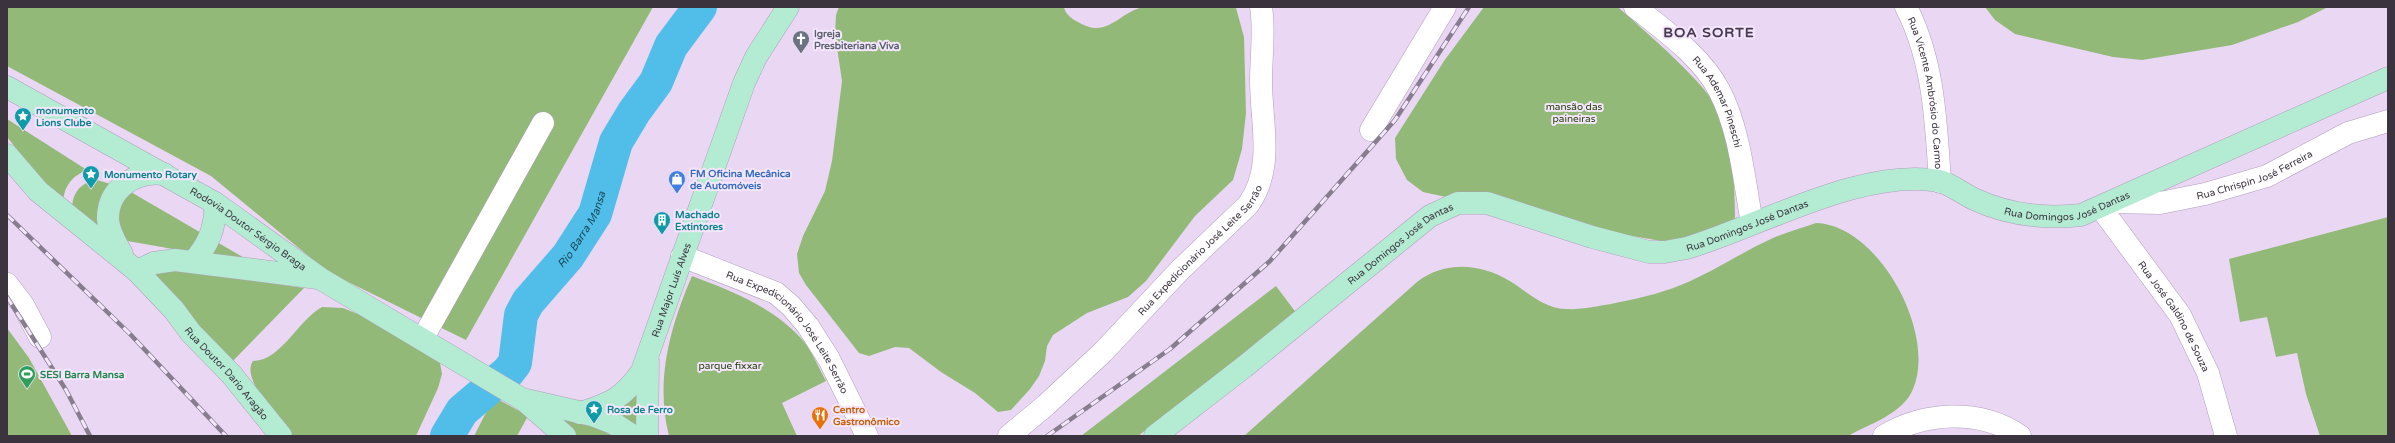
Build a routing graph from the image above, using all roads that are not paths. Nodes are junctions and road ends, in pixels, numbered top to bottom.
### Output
1 (788, 7) edge
2 (1261, 7) edge
3 (1445, 7) edge
4 (1635, 7) edge
5 (1906, 7) edge
6 (2388, 78) edge
7 (7, 87) edge
8 (2388, 121) edge
9 (543, 124) dead end
10 (1371, 130) dead end
11 (7, 155) edge
12 (164, 174) junction
13 (1940, 182) junction
14 (214, 203) junction
15 (2107, 205) junction
16 (1752, 223) junction
17 (682, 256) junction
18 (193, 262) junction
19 (131, 265) junction
20 (321, 279) junction
21 (7, 284) edge
22 (40, 337) dead end
23 (423, 338) junction
24 (648, 358) junction
25 (516, 395) junction
26 (580, 413) junction
27 (645, 432) edge
28 (281, 436) edge
29 (565, 436) edge
30 (867, 436) edge
31 (1008, 436) edge
32 (1154, 436) edge
33 (1884, 436) edge
34 (2020, 436) edge
35 (2226, 436) edge

1 - 17 street, Rua Major Luís Alves
2 - 31 street, Rua Expedicionário José Leite Serrão
3 - 10 street
4 - 16 street, Rua Ademar Pineschi
5 - 13 street, Rua Vicente Ambrósio do Carmo
6 - 15 street, Rua Domingos José Dantas
7 - 12 street, Rodovia Doutor Sérgio Braga
8 - 15 street, Rua Chrispin José Ferreira
9 - 23 street
11 - 19 street
12 - 14 street, Rodovia Doutor Sérgio Braga
12 - 19 street
13 - 15 street, Rua Domingos José Dantas
13 - 16 street, Rua Domingos José Dantas
14 - 18 street
14 - 20 street, Rodovia Doutor Sérgio Braga
15 - 35 street, Rua José Galdino de Souza
16 - 32 street, Rua Domingos José Dantas
17 - 24 street, Rua Major Luís Alves
17 - 30 street, Rua Expedicionário José Leite Serrão
18 - 19 street, Rodovia Doutor Sérgio Braga
18 - 20 street, Rodovia Doutor Sérgio Braga
19 - 28 street, Rua Doutor Dario Aragão
20 - 23 street, Rodovia Doutor Sérgio Braga
21 - 22 street
23 - 25 street, Rodovia Doutor Sérgio Braga
24 - 26 street, Rua Major Luís Alves
24 - 27 street
25 - 26 street, Rodovia Doutor Sérgio Braga
25 - 29 street
26 - 27 street, Rodovia Doutor Sérgio Braga
33 - 34 street

